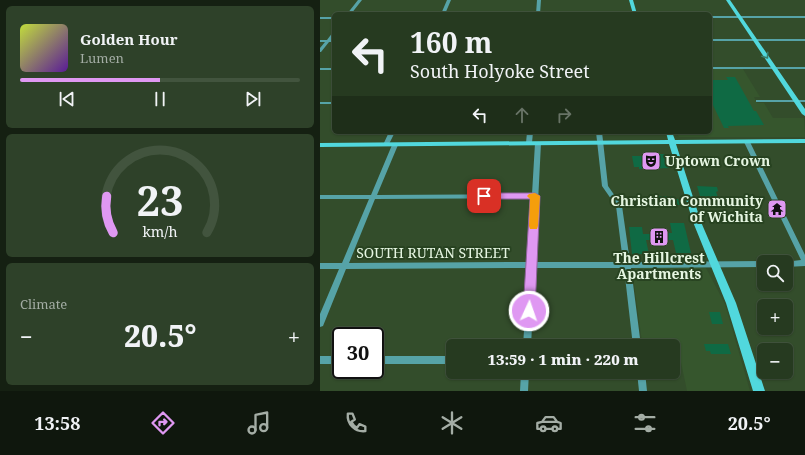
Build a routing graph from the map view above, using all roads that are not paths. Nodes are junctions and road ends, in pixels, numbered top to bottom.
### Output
1 (360, 0) edge
2 (449, 0) edge
3 (539, 0) edge
4 (631, 0) edge
5 (728, 0) edge
6 (351, 12) edge
7 (444, 12) edge
8 (538, 12) edge
9 (634, 12) edge
10 (712, 17) edge
11 (740, 17) junction
12 (805, 17) edge
13 (320, 18) edge
14 (332, 18) edge
15 (332, 36) edge
16 (712, 40) edge
17 (805, 40) edge
18 (320, 41) edge
19 (328, 41) junction
20 (332, 41) edge
21 (756, 41) junction
22 (320, 51) edge
23 (712, 68) edge
24 (774, 68) junction
25 (805, 68) edge
26 (320, 69) edge
27 (332, 69) edge
28 (758, 101) dead end
29 (796, 101) junction
30 (805, 101) edge
31 (320, 103) edge
32 (332, 103) edge
33 (805, 114) edge
34 (391, 134) edge
35 (530, 134) edge
36 (599, 134) edge
37 (670, 134) edge
38 (805, 141) edge
39 (672, 142) junction
40 (747, 142) junction
41 (529, 143) junction
42 (538, 143) junction
43 (600, 143) junction
44 (395, 144) junction
45 (320, 145) edge
46 (386, 145) junction
47 (373, 196) junction
48 (535, 196) junction
49 (320, 197) edge
50 (805, 263) edge
51 (714, 264) junction
52 (757, 264) edge
53 (793, 264) edge
54 (531, 265) junction
55 (626, 265) junction
56 (320, 266) edge
57 (344, 266) junction
58 (320, 323) edge
59 (527, 339) edge
60 (636, 339) edge
61 (320, 360) edge
62 (332, 360) edge
63 (384, 360) edge
64 (446, 360) edge
65 (525, 379) edge
66 (642, 379) edge
67 (524, 391) edge
68 (643, 391) edge
69 (759, 391) edge

1 - 6 street
2 - 7 street
3 - 8 street
4 - 9 main road
5 - 11 main road
10 - 11 street
11 - 12 street
11 - 21 main road
13 - 14 street
15 - 19 street
16 - 21 street
17 - 21 street
18 - 19 street
19 - 20 street
19 - 22 street
21 -> 24 main road
23 - 24 street
24 - 25 street
24 - 29 main road
26 - 27 street
28 - 29 street
29 - 30 street
29 - 33 main road
31 - 32 street
34 - 46 street
35 - 41 street
36 - 43 street
37 - 39 main road
38 - 40 main road
39 - 40 main road
39 - 43 main road
39 - 51 main road
40 - 50 street
41 - 42 main road
41 - 44 main road
42 - 43 main road
42 - 48 street
43 - 55 street
44 - 46 main road
44 - 47 street
45 - 46 main road
47 - 48 street
47 - 49 street
47 - 57 street
48 - 54 street
50 - 53 street
51 - 52 street, SOUTH RUTAN STREET
51 - 55 street, SOUTH RUTAN STREET
51 - 69 main road
54 - 55 street, SOUTH RUTAN STREET
54 - 57 street, SOUTH RUTAN STREET
54 - 59 street
55 - 60 street
56 - 57 street, SOUTH RUTAN STREET
57 - 58 street
61 - 62 street
63 - 64 street
65 - 67 street
66 - 68 street

